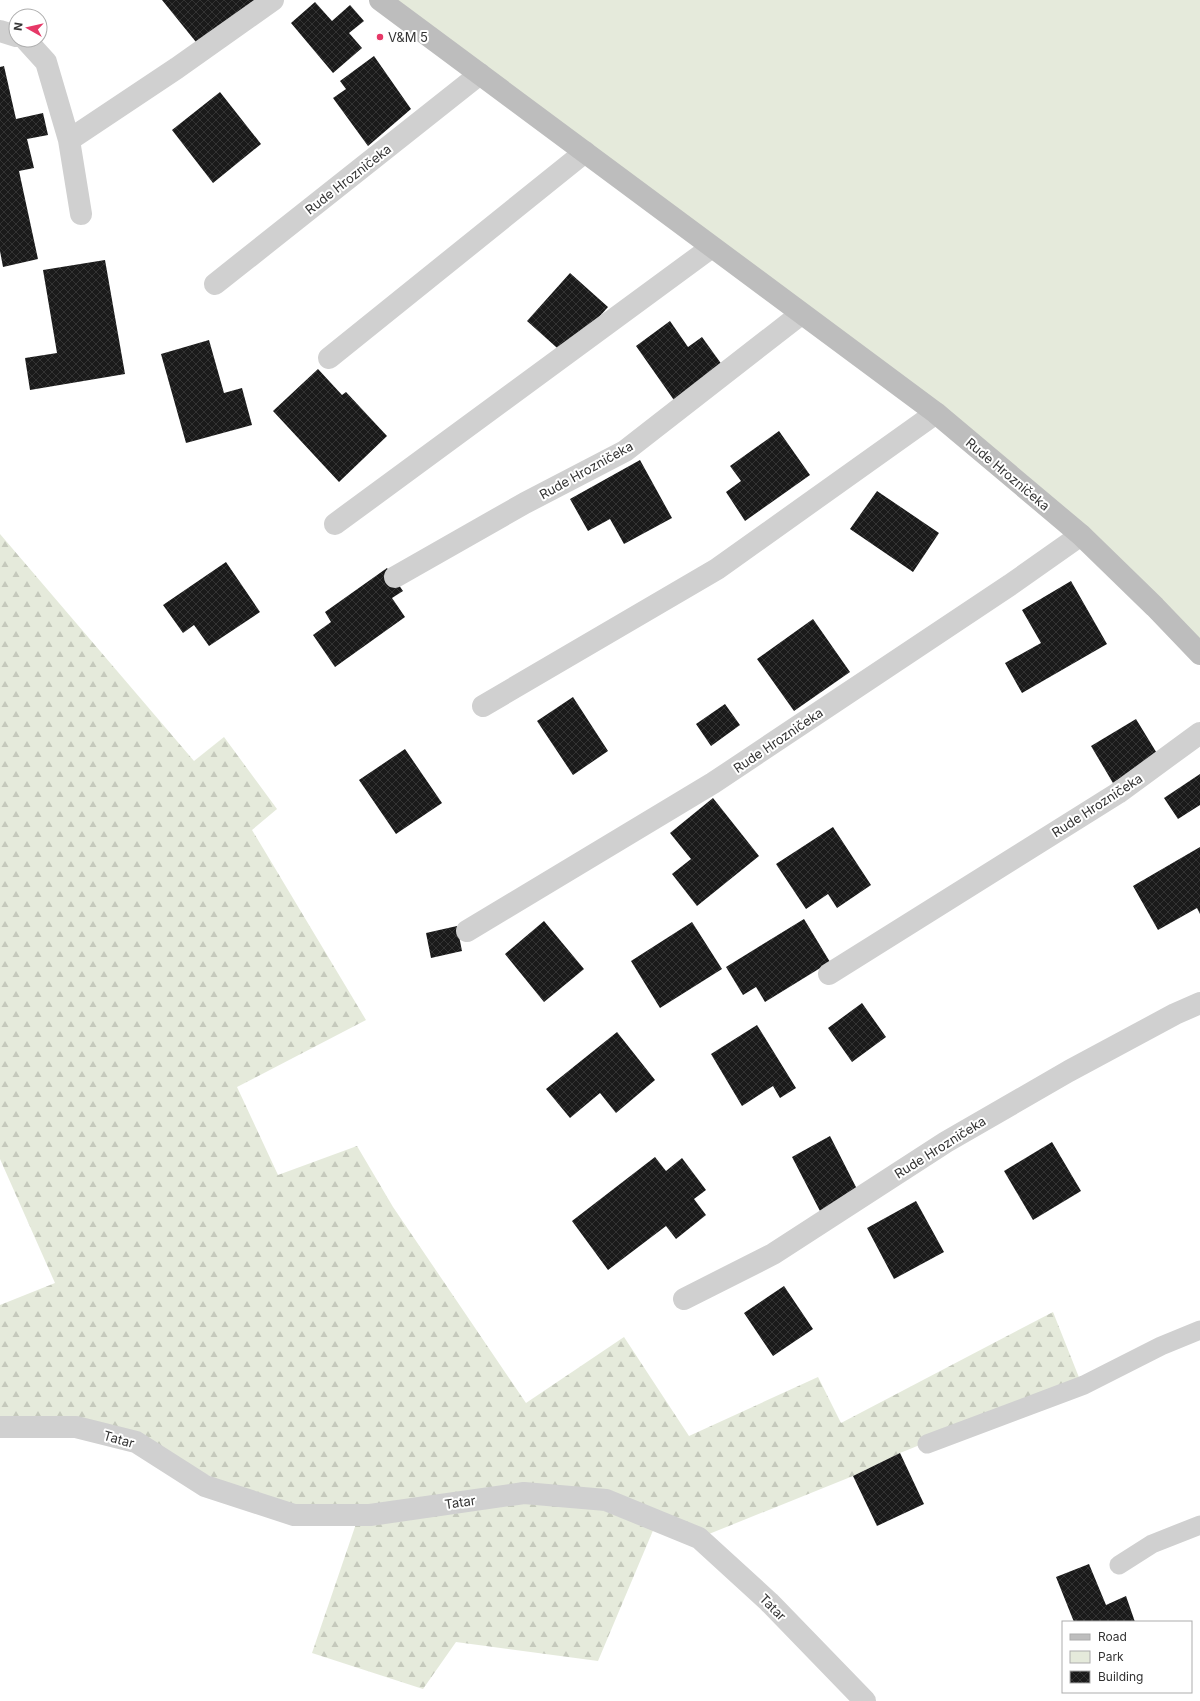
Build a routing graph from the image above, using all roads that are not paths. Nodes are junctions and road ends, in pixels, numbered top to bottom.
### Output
1 (273, 0) edge
2 (380, 0) edge
3 (33, 48) edge
4 (480, 74) junction
5 (69, 140) junction
6 (585, 152) junction
7 (81, 214) dead end
8 (712, 247) junction
9 (215, 284) dead end
10 (801, 314) junction
11 (329, 358) dead end
12 (936, 413) junction
13 (335, 524) dead end
14 (1081, 535) junction
15 (395, 577) dead end
16 (1200, 654) edge
17 (483, 706) dead end
18 (1200, 733) edge
19 (467, 931) dead end
20 (829, 974) dead end
21 (1200, 1003) edge
22 (684, 1299) dead end
23 (1200, 1330) edge
24 (0, 1427) edge
25 (927, 1444) dead end
26 (1200, 1525) edge
27 (1119, 1565) dead end
28 (865, 1701) edge

1 - 5 street
2 - 4 street, Rude Hrozničeka
3 - 5 street
4 - 6 street, Rude Hrozničeka
4 - 9 street, Rude Hrozničeka
5 - 7 street
6 - 8 street, Rude Hrozničeka
6 - 11 street
8 - 10 street, Rude Hrozničeka
8 - 13 street
10 - 12 street, Rude Hrozničeka
10 - 15 street, Rude Hrozničeka
12 - 14 street, Rude Hrozničeka
12 - 17 street
14 - 16 street, Rude Hrozničeka
14 - 19 street, Rude Hrozničeka
18 - 20 street, Rude Hrozničeka
21 - 22 street, Rude Hrozničeka
23 - 25 lane
24 - 28 street, Tatar
26 - 27 lane

